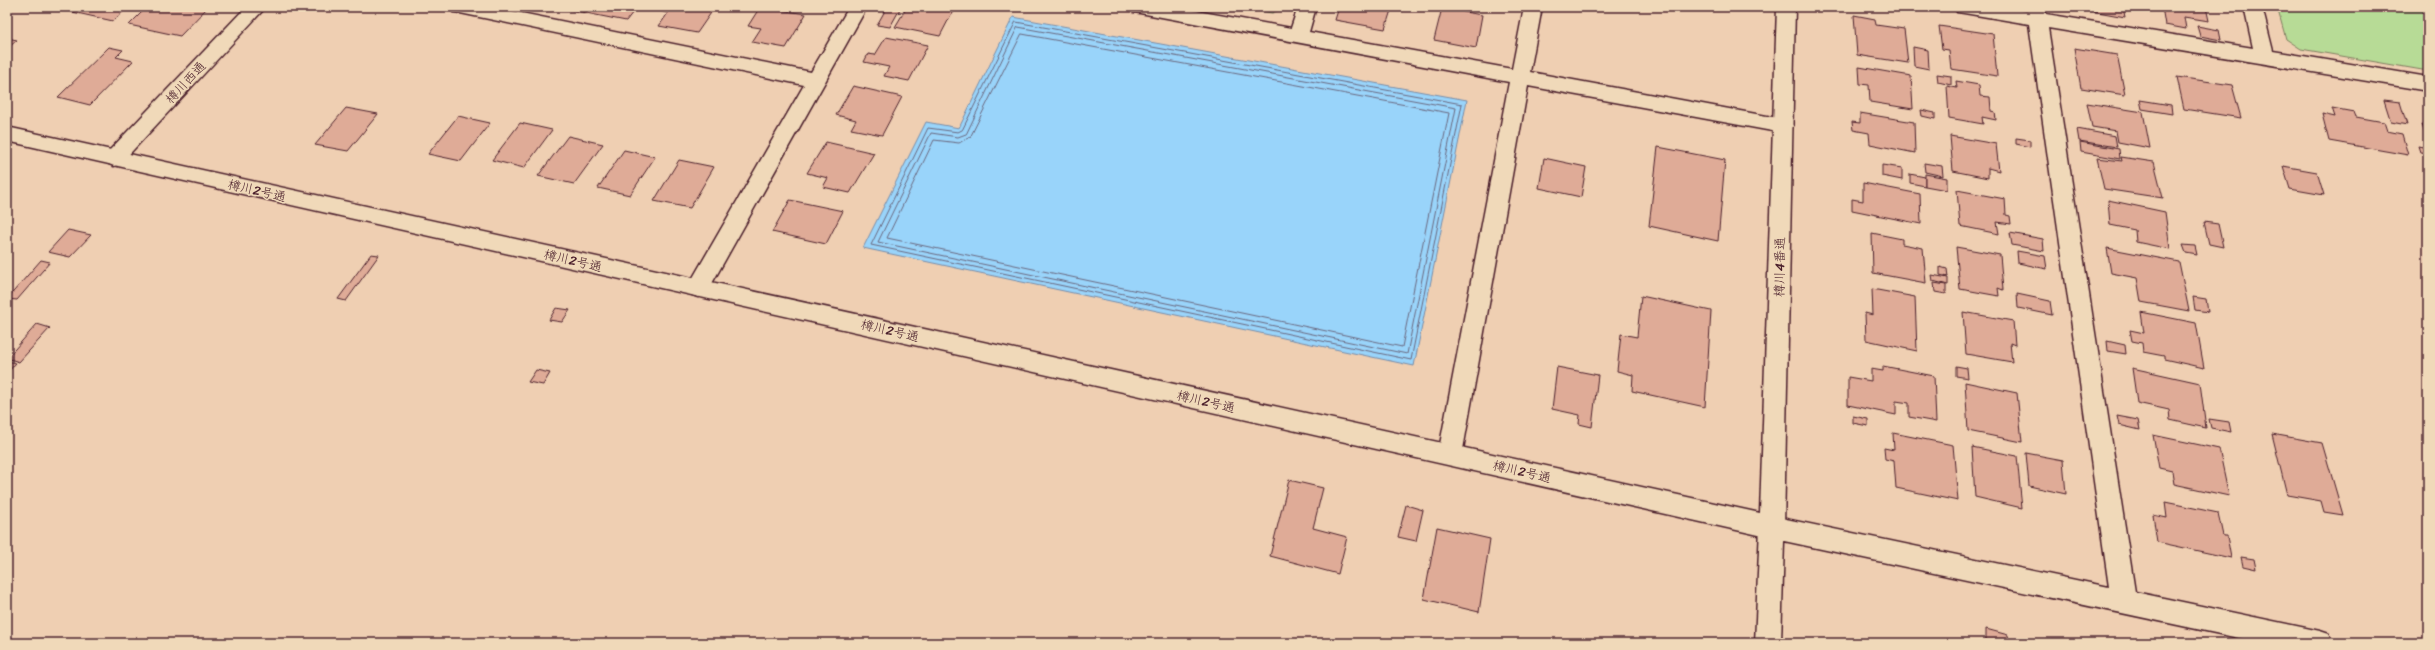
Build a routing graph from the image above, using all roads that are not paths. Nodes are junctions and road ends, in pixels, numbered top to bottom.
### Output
1 (257, 7) edge
2 (460, 7) edge
3 (858, 7) edge
4 (1140, 7) edge
5 (1307, 7) edge
6 (1533, 7) edge
7 (1786, 7) edge
8 (1964, 7) edge
9 (2253, 7) edge
10 (2037, 13) edge
11 (1298, 37) junction
12 (2265, 58) junction
13 (1520, 78) junction
14 (816, 80) junction
15 (2428, 84) edge
16 (1783, 126) junction
17 (7, 134) edge
18 (114, 158) junction
19 (698, 288) junction
20 (1450, 455) junction
21 (1772, 527) junction
22 (2124, 602) junction
23 (1768, 643) edge
24 (2320, 643) edge

1 - 18 street, 樽川西通
2 - 14 street
3 - 14 street
4 - 11 street
5 - 11 street
6 - 13 street
7 - 16 street, 樽川4番通
8 - 10 street
9 - 12 street
10 - 12 street
10 - 22 street
11 - 13 street
12 - 15 street
13 - 16 street
13 - 20 street
14 - 19 street
16 - 21 street, 樽川4番通
17 - 18 street, 樽川2号通
18 - 19 street, 樽川2号通
19 - 20 street, 樽川2号通
20 - 21 street, 樽川2号通
21 - 22 street, 樽川2号通
21 - 23 street, 樽川4番通
22 - 24 street, 樽川2号通

